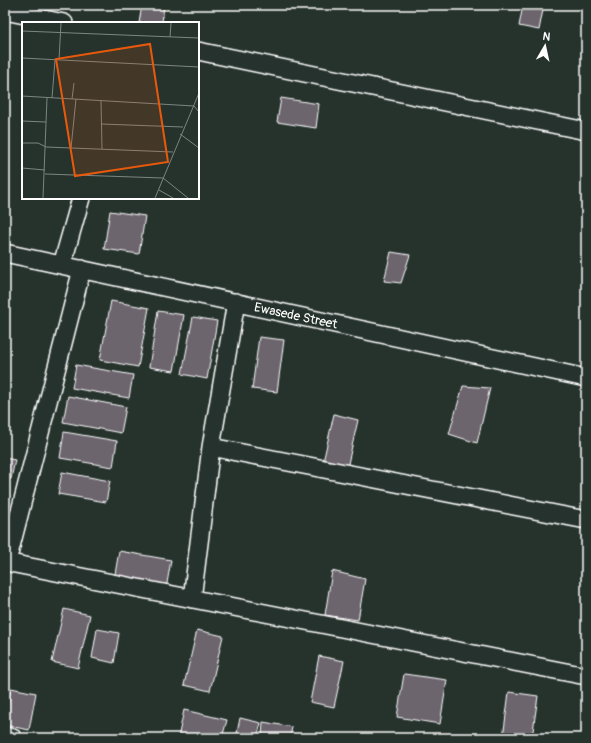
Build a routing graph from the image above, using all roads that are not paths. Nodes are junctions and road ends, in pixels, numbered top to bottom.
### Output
1 (13, 10) edge
2 (60, 22) edge
3 (199, 51) edge
4 (586, 131) edge
5 (81, 199) edge
6 (5, 253) edge
7 (62, 265) junction
8 (82, 269) junction
9 (236, 302) junction
10 (586, 378) edge
11 (211, 447) junction
12 (586, 520) edge
13 (6, 562) edge
14 (192, 599) junction
15 (586, 676) edge
16 (5, 736) edge
17 (13, 738) edge

1 - 2 street
3 - 4 street
5 - 7 street
6 - 7 street, Ewasede Street
7 - 8 street, Ewasede Street
8 - 9 street, Ewasede Street
8 - 13 street
9 - 10 street, Ewasede Street
9 - 11 street
11 - 12 street
11 - 14 street
13 - 14 street
14 - 15 street
16 - 17 street

